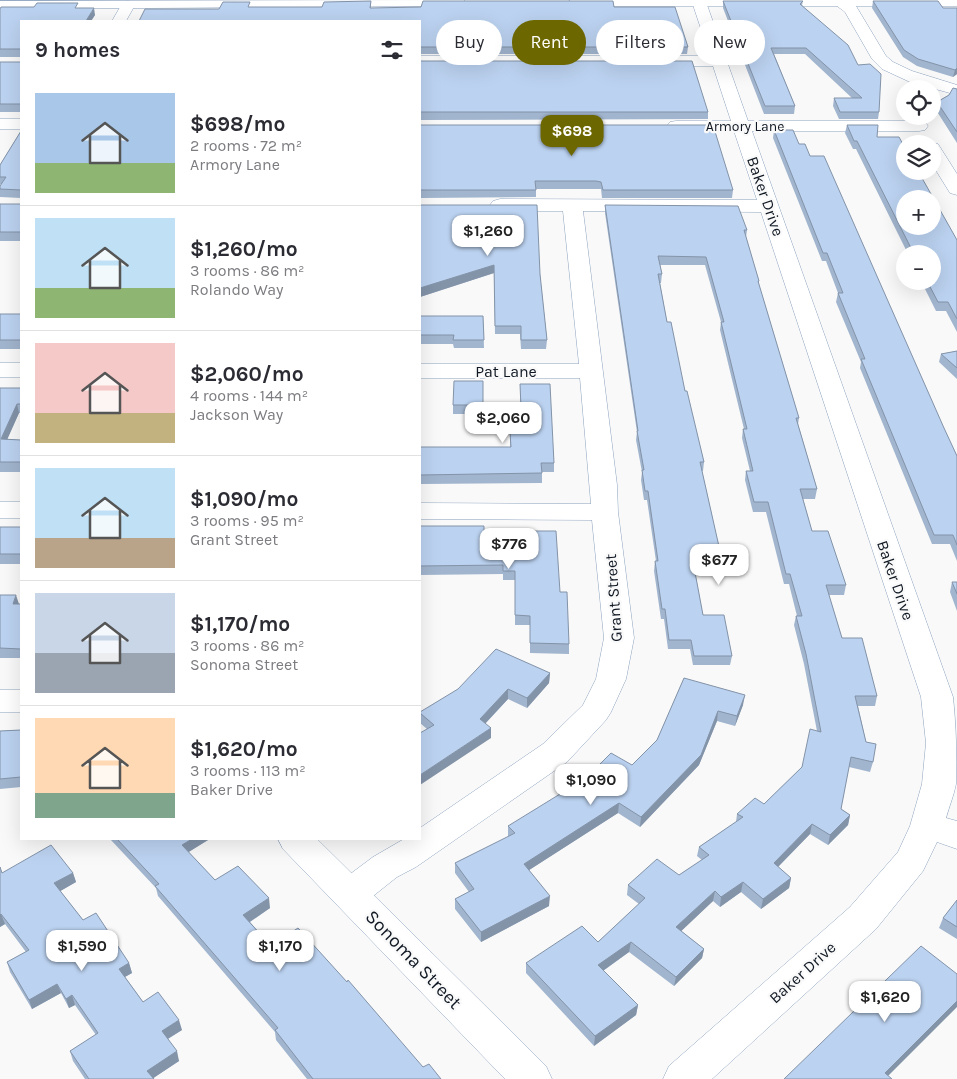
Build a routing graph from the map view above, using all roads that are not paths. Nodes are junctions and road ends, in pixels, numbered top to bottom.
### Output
1 (404, 1) edge
2 (638, 1) edge
3 (836, 1) edge
4 (199, 2) edge
5 (472, 2) edge
6 (560, 2) edge
7 (699, 2) junction
8 (957, 2) edge
9 (8, 3) edge
10 (128, 5) junction
11 (120, 20) edge
12 (705, 20) edge
13 (421, 60) edge
14 (694, 61) edge
15 (720, 65) edge
16 (919, 80) edge
17 (941, 87) edge
18 (957, 90) edge
19 (896, 122) edge
20 (654, 126) edge
21 (742, 126) junction
22 (941, 163) edge
23 (957, 189) edge
24 (477, 205) edge
25 (572, 205) junction
26 (768, 206) junction
27 (0, 370) edge
28 (20, 370) edge
29 (421, 370) edge
30 (591, 371) junction
31 (0, 510) edge
32 (20, 510) edge
33 (421, 510) edge
34 (605, 512) junction
35 (0, 701) edge
36 (20, 701) edge
37 (942, 830) edge
38 (296, 840) edge
39 (350, 894) junction
40 (532, 1079) edge
41 (683, 1079) edge

1 - 4 street
1 - 5 street
2 - 6 street
2 - 7 street
3 - 7 street
3 - 8 street
3 - 16 street
4 - 10 street
7 - 12 street, Baker Drive
9 - 10 street
10 - 11 street
13 - 14 street
15 - 21 street, Baker Drive
17 - 18 street
19 - 21 street, Armory Lane
20 - 21 street, Armory Lane
21 - 26 street, Baker Drive
22 - 23 street
24 - 25 street
25 - 26 street
25 - 30 street, Grant Street
26 - 37 street, Baker Drive
27 - 28 street
29 - 30 street, Pat Lane
30 - 34 street, Grant Street
31 - 32 street
33 - 34 street
34 - 39 street, Grant Street
35 - 36 street
37 - 41 street, Baker Drive
38 - 39 street, Sonoma Street
39 - 40 street, Sonoma Street

